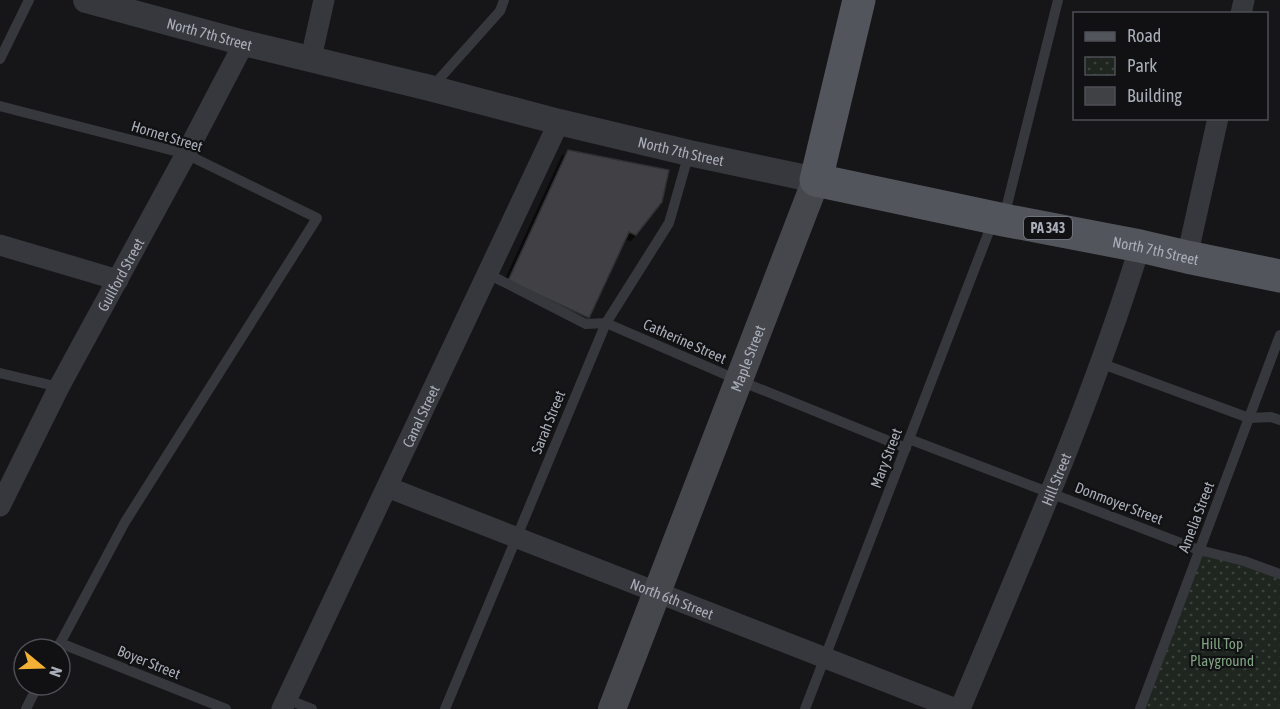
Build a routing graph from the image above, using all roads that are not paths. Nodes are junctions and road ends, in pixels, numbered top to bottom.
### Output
1 (29, 0) edge
2 (86, 0) edge
3 (324, 0) edge
4 (504, 0) edge
5 (859, 0) edge
6 (1058, 0) edge
7 (244, 44) junction
8 (311, 58) junction
9 (0, 59) edge
10 (430, 88) junction
11 (0, 106) edge
12 (1218, 120) edge
13 (560, 122) junction
14 (689, 153) junction
15 (186, 154) junction
16 (816, 180) junction
17 (999, 219) junction
18 (0, 245) edge
19 (1140, 246) junction
20 (1187, 257) junction
21 (488, 274) junction
22 (1280, 276) edge
23 (118, 280) junction
24 (606, 323) junction
25 (1280, 335) edge
26 (1101, 363) junction
27 (0, 373) edge
28 (738, 380) junction
29 (59, 387) junction
30 (1249, 418) junction
31 (1280, 420) edge
32 (907, 444) junction
33 (387, 487) junction
34 (1051, 492) junction
35 (2, 500) edge
36 (517, 538) junction
37 (1199, 550) junction
38 (1280, 574) edge
39 (657, 593) junction
40 (64, 637) edge
41 (72, 651) edge
42 (825, 658) junction
43 (284, 704) edge
44 (226, 709) edge
45 (312, 709) edge
46 (445, 709) edge
47 (612, 709) edge
48 (806, 709) edge
49 (958, 709) edge
50 (1140, 709) edge

1 - 9 lane
2 - 7 street, North 7th Street
3 - 8 street
4 - 10 lane
5 - 16 main road, Maple Street
6 - 17 lane, Mary Street
7 - 8 street, North 7th Street
7 - 15 street, Guilford Street
8 - 10 street, North 7th Street
10 - 13 street, North 7th Street
11 - 15 lane, Hornet Street
12 - 20 street
13 - 14 street, North 7th Street
13 - 21 street, Canal Street
14 - 16 street, North 7th Street
14 - 24 lane, Sarah Street
15 - 23 street, Guilford Street
15 - 40 lane, Hornet Street
16 - 17 main road, North 7th Street / PA 343
16 - 28 main road, Maple Street
17 - 19 main road, North 7th Street / PA 343
17 - 32 lane, Mary Street
18 - 23 street
19 - 20 main road, North 7th Street / PA 343
19 - 26 street, Hill Street
20 - 22 main road, North 7th Street / PA 343
21 - 24 lane, Catherine Street
21 - 33 street, Canal Street
23 - 29 street, Guilford Street
24 - 28 lane, Catherine Street
24 - 36 lane, Sarah Street
25 - 30 lane, Amelia Street
26 - 30 lane
26 - 34 street, Hill Street
27 - 29 lane
28 - 32 lane, Catherine Street
28 - 39 main road, Maple Street
29 - 35 street, Guilford Street
30 - 31 lane
30 - 37 lane, Amelia Street
32 - 34 lane, Catherine Street
32 - 42 lane, Mary Street
33 - 36 street, North 6th Street
33 - 43 street, Canal Street
34 - 37 lane, Donmoyer Street
34 - 49 street, Hill Street
36 - 39 street, North 6th Street
36 - 46 lane, Sarah Street
37 - 38 lane, Donmoyer Street
37 - 50 lane, Amelia Street
39 - 42 street, North 6th Street
39 - 47 main road, Maple Street
41 - 44 lane, Boyer Street
42 - 48 lane, Mary Street
42 - 49 street, North 6th Street
43 - 45 lane

